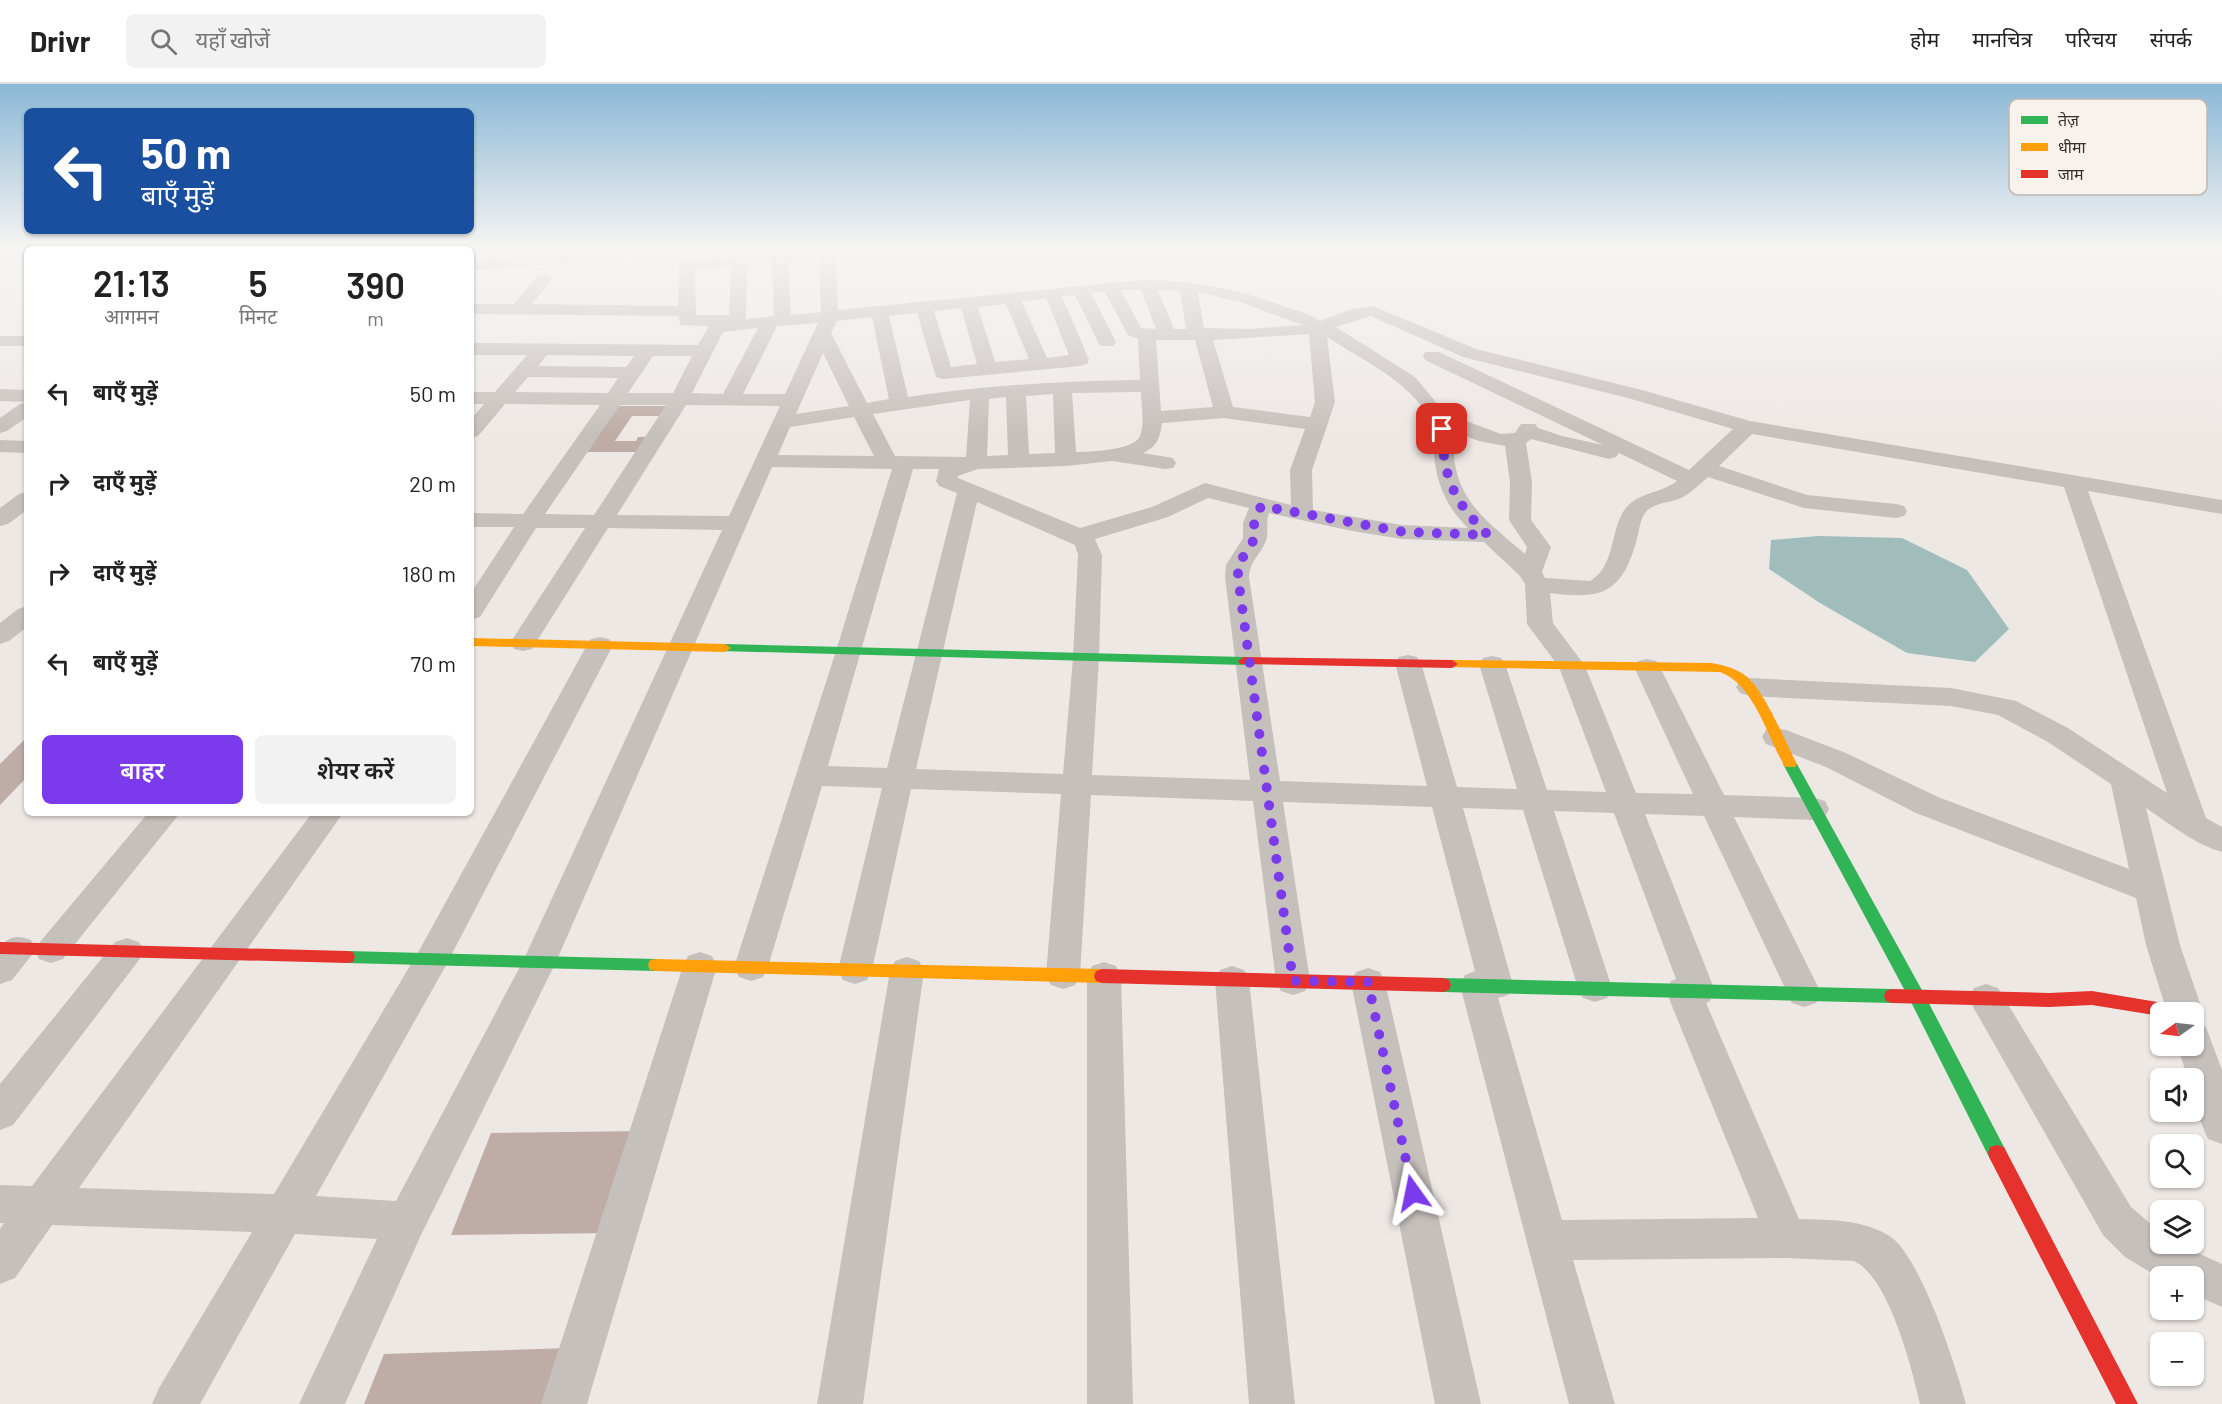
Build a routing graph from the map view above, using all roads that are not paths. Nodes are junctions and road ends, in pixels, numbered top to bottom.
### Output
1 (687, 312) edge
2 (734, 312) edge
3 (777, 312) edge
4 (826, 312) edge
5 (873, 312) edge
6 (879, 312) edge
7 (926, 312) edge
8 (971, 312) edge
9 (1018, 312) edge
10 (1060, 312) edge
11 (1092, 312) edge
12 (1124, 312) edge
13 (1158, 312) edge
14 (1194, 312) edge
15 (1224, 312) edge
16 (1251, 312) edge
17 (1283, 312) edge
18 (1366, 312) edge
19 (1374, 312) edge
20 (1349, 317) junction
21 (776, 323) junction
22 (1225, 323) junction
23 (826, 324) junction
24 (733, 326) junction
25 (1319, 327) junction
26 (1259, 332) junction
27 (1199, 333) junction
28 (1147, 334) junction
29 (1167, 334) junction
30 (0, 341) edge
31 (24, 341) edge
32 (1107, 342) dead end
33 (474, 349) edge
34 (491, 349) junction
35 (542, 350) junction
36 (647, 351) junction
37 (702, 351) junction
38 (1040, 364) junction
39 (474, 367) edge
40 (988, 369) junction
41 (523, 371) junction
42 (631, 373) junction
43 (1149, 386) junction
44 (1062, 387) junction
45 (1016, 390) junction
46 (980, 393) junction
47 (0, 396) edge
48 (24, 396) edge
49 (474, 398) edge
50 (500, 398) junction
51 (612, 399) junction
52 (679, 400) junction
53 (730, 400) junction
54 (900, 403) junction
55 (1533, 404) junction
56 (863, 409) junction
57 (24, 410) edge
58 (787, 411) junction
59 (1224, 412) junction
60 (1438, 417) junction
61 (1152, 418) junction
62 (1316, 424) junction
63 (0, 427) edge
64 (1747, 427) junction
65 (474, 428) edge
66 (1522, 435) junction
67 (0, 446) edge
68 (24, 447) edge
69 (1114, 456) junction
70 (1066, 460) junction
71 (765, 461) junction
72 (1019, 461) junction
73 (896, 463) junction
74 (976, 463) junction
75 (1165, 463) dead end
76 (1688, 472) junction
77 (2074, 483) junction
78 (969, 490) junction
79 (1261, 506) junction
80 (2222, 507) edge
81 (1896, 511) dead end
82 (1302, 514) junction
83 (474, 520) edge
84 (529, 521) junction
85 (602, 521) junction
86 (737, 522) junction
87 (1488, 535) junction
88 (1079, 536) junction
89 (1534, 578) junction
90 (474, 607) edge
91 (24, 616) edge
92 (0, 636) edge
93 (474, 642) edge
94 (524, 643) junction
95 (600, 645) junction
96 (681, 646) junction
97 (849, 651) junction
98 (928, 653) junction
99 (1086, 658) junction
100 (1250, 661) junction
101 (1408, 663) junction
102 (1492, 664) junction
103 (1572, 666) junction
104 (1647, 667) junction
105 (1750, 687) junction
106 (1776, 737) junction
107 (811, 776) junction
108 (2124, 778) junction
109 (898, 779) junction
110 (1077, 785) junction
111 (1268, 791) junction
112 (1445, 797) junction
113 (1535, 800) junction
114 (1625, 803) junction
115 (1715, 806) junction
116 (1814, 809) junction
117 (162, 816) edge
118 (326, 816) edge
119 (2193, 825) junction
120 (2222, 841) edge
121 (2150, 890) junction
122 (127, 951) junction
123 (17, 954) edge
124 (225, 954) junction
125 (432, 959) junction
126 (539, 962) junction
127 (700, 966) junction
128 (751, 967) junction
129 (855, 970) junction
130 (907, 971) junction
131 (1063, 975) junction
132 (1104, 976) junction
133 (1232, 980) junction
134 (1293, 981) junction
135 (1368, 982) junction
136 (1486, 985) junction
137 (1595, 988) junction
138 (1690, 991) junction
139 (1804, 993) junction
140 (1917, 997) junction
141 (1986, 998) junction
142 (2182, 1002) edge
143 (2150, 1007) edge
144 (2199, 1056) edge
145 (0, 1113) edge
146 (2222, 1127) edge
147 (0, 1204) edge
148 (41, 1205) junction
149 (285, 1214) junction
150 (407, 1221) junction
151 (1787, 1238) junction
152 (1548, 1240) junction
153 (0, 1263) edge
154 (2222, 1286) edge
155 (175, 1404) edge
156 (322, 1404) edge
157 (564, 1404) edge
158 (840, 1404) edge
159 (1110, 1404) edge
160 (1272, 1404) edge
161 (1458, 1404) edge
162 (1592, 1404) edge
163 (1943, 1404) edge
164 (2127, 1404) edge

1 - 24 street
2 - 24 street
3 - 21 street
4 - 23 street
5 - 23 street
6 - 54 street
7 - 40 street
8 - 40 street
9 - 38 street
10 - 38 street
11 - 32 street
12 - 28 street
13 - 29 street
14 - 27 street
15 - 22 street
16 - 26 street
17 - 25 street
18 - 20 street
19 - 64 street
20 - 25 street
20 - 55 street
21 - 23 street
21 - 24 street
21 - 53 street
22 - 26 street
22 - 27 street
23 - 56 street
23 - 58 street
24 - 37 street
25 - 26 street
25 - 60 street
25 - 62 street
27 - 29 street
27 - 59 street
28 - 29 street
28 - 43 street
30 - 31 street
33 - 34 street
34 - 35 street
34 - 39 street
35 - 36 street
35 - 41 street
36 - 37 street
36 - 42 street
37 - 52 street
38 - 40 street
41 - 42 street
41 - 50 street
42 - 51 street
43 - 44 street
43 - 61 street
44 - 45 street
44 - 70 street
45 - 46 street
45 - 72 street
46 - 54 street
46 - 74 street
47 - 48 street
49 - 50 street
50 - 51 street
50 - 65 street
51 - 52 street
51 - 84 street
52 - 53 street
52 - 85 street
53 - 58 street
54 - 56 street
55 - 66 street
55 - 76 street
56 - 58 street
56 - 73 street
57 - 63 street
58 - 71 street
59 - 61 street
59 - 62 street
60 - 66 street
60 - 87 street
61 - 69 street
62 - 82 street
64 - 76 street
64 - 77 street
66 - 76 street
66 - 89 street
67 - 68 street
69 - 70 street
69 - 75 street
70 - 72 street
71 - 73 street
71 - 86 street
72 - 74 street
73 - 74 street
73 - 97 street
74 - 78 street
76 - 81 street
76 - 89 street
77 - 80 street
77 - 119 street
78 - 88 street
78 - 98 street
79 - 82 street
79 - 88 street
79 - 100 street
82 - 87 street
83 - 84 street
84 - 85 street
84 - 90 street
85 - 86 street
85 - 94 street
86 - 96 street
87 - 89 street
88 - 99 street
89 - 103 street
91 - 92 street
93 - 94 street
94 - 95 street
95 - 96 street
95 - 125 street
96 - 97 street
96 - 126 street
97 - 98 street
97 - 107 street
98 - 99 street
98 - 109 street
99 - 100 street
99 - 110 street
100 - 101 street
100 - 111 street
101 - 102 street
101 - 112 street
102 - 103 street
102 - 113 street
103 - 104 street
103 - 114 street
104 - 105 street
104 - 115 street
105 - 106 street
105 - 108 street
106 - 116 street
106 - 121 street
107 - 109 street
107 - 128 street
108 - 119 street
108 - 121 street
109 - 110 street
109 - 129 street
110 - 111 street
110 - 131 street
111 - 112 street
111 - 134 street
112 - 113 street
112 - 136 street
113 - 114 street
113 - 137 street
114 - 115 street
114 - 138 street
115 - 116 street
115 - 139 street
116 - 140 street
117 - 123 street
118 - 124 street
119 - 120 street
121 - 142 street
122 - 123 street
122 - 124 street
122 - 145 street
124 - 125 street
124 - 148 street
125 - 126 street
125 - 149 street
126 - 127 street
126 - 150 street
127 - 128 street
127 - 157 street
128 - 129 street
129 - 130 street
130 - 131 street
130 - 158 street
131 - 132 street
132 - 133 street
132 - 159 street
133 - 134 street
133 - 160 street
134 - 135 street
135 - 136 street
135 - 161 street
136 - 137 street
136 - 152 street
137 - 138 street
138 - 139 street
138 - 151 street
139 - 140 street
140 - 141 street
140 - 164 street
141 - 143 street
141 - 154 street
144 - 146 street
147 - 148 street
148 - 149 street
148 - 153 street
149 - 150 street
149 - 155 street
150 - 156 street
151 - 152 street
151 - 163 street
152 - 162 street

